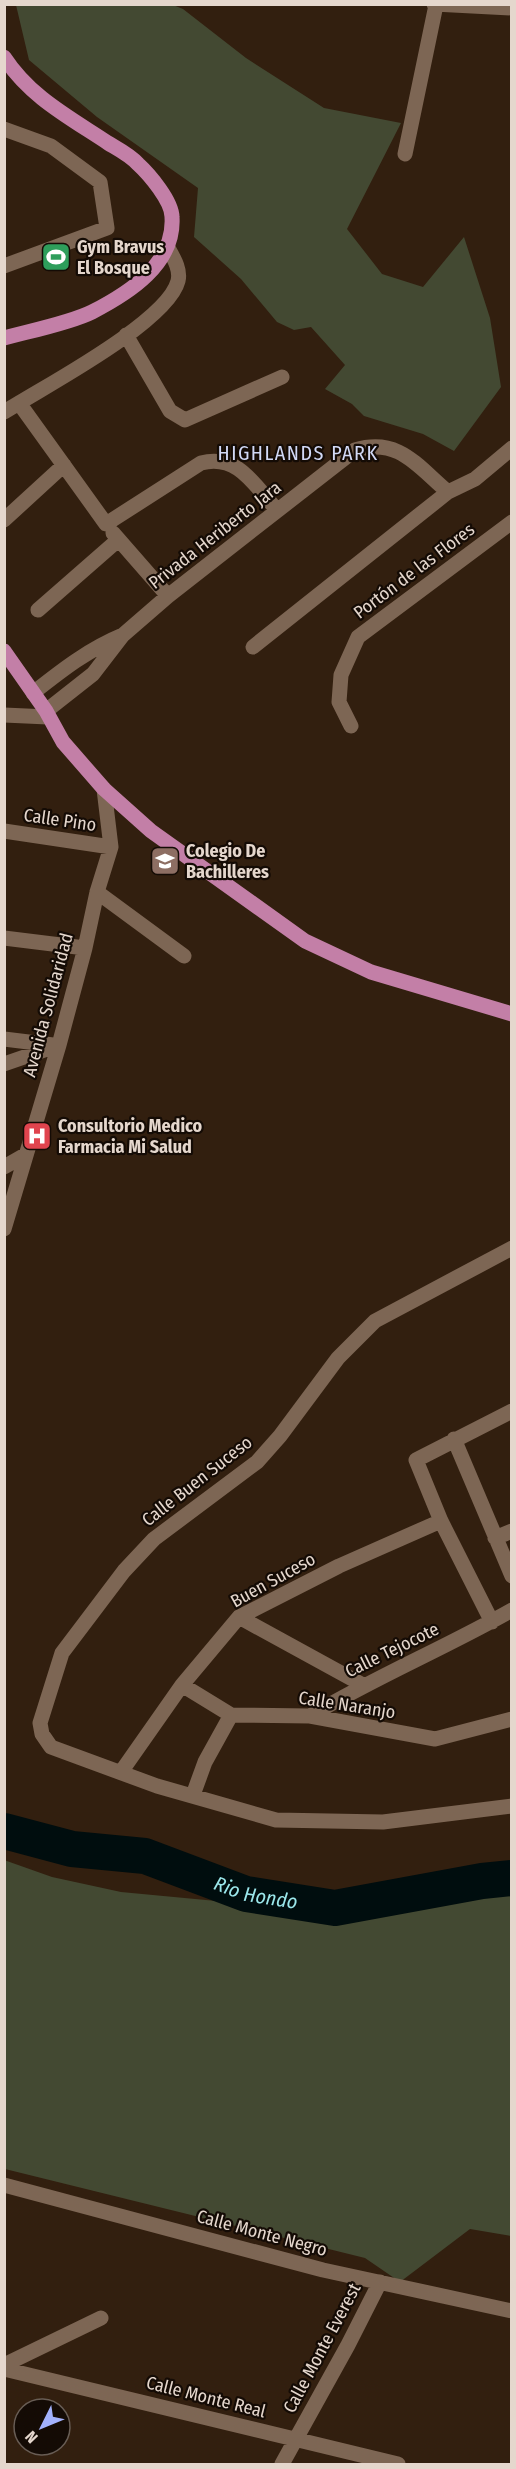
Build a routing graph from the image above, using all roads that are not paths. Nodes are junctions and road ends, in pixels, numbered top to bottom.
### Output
1 (435, 4) edge
2 (512, 8) edge
3 (4, 57) edge
4 (4, 129) edge
5 (405, 154) dead end
6 (168, 246) junction
7 (4, 266) edge
8 (126, 335) junction
9 (4, 338) edge
10 (282, 377) dead end
11 (19, 403) junction
12 (4, 412) edge
13 (512, 448) edge
14 (64, 465) junction
15 (448, 492) junction
16 (277, 510) junction
17 (4, 520) edge
18 (512, 522) edge
19 (106, 524) junction
20 (118, 540) junction
21 (168, 596) junction
22 (38, 610) dead end
23 (123, 634) junction
24 (253, 647) dead end
25 (4, 651) edge
26 (33, 693) junction
27 (47, 714) junction
28 (4, 715) edge
29 (351, 726) dead end
30 (104, 789) junction
31 (4, 831) edge
32 (111, 847) junction
33 (97, 892) junction
34 (4, 938) edge
35 (85, 948) junction
36 (184, 956) dead end
37 (512, 1014) edge
38 (4, 1039) edge
39 (58, 1045) junction
40 (4, 1064) edge
41 (25, 1155) junction
42 (4, 1167) edge
43 (4, 1229) edge
44 (512, 1248) edge
45 (512, 1411) edge
46 (454, 1439) junction
47 (441, 1521) junction
48 (512, 1531) edge
49 (495, 1538) junction
50 (512, 1576) edge
51 (512, 1610) edge
52 (239, 1617) junction
53 (492, 1622) junction
54 (182, 1684) junction
55 (363, 1685) junction
56 (231, 1715) junction
57 (310, 1716) junction
58 (512, 1719) edge
59 (121, 1773) junction
60 (193, 1795) junction
61 (512, 1806) edge
62 (4, 2185) edge
63 (380, 2282) junction
64 (512, 2311) edge
65 (100, 2318) dead end
66 (4, 2367) edge
67 (296, 2439) junction
68 (282, 2464) edge
69 (398, 2464) edge

1 - 2 street
1 - 5 street
3 - 6 main road
4 - 7 street
6 - 8 street
6 - 9 main road
8 - 10 street
8 - 11 street
11 - 12 street
11 - 14 street
13 - 15 street
14 - 17 street
14 - 19 street
15 - 16 street, Privada Heriberto Jara
15 - 24 street
16 - 19 street
16 - 21 street, Privada Heriberto Jara
18 - 29 street, Portón de las Flores
19 - 20 street
20 - 21 street
20 - 22 street
21 - 23 street, Privada Heriberto Jara
23 - 26 street, Privada Heriberto Jara
23 - 27 street, Privada Heriberto Jara
25 - 26 main road
26 - 27 main road
27 - 28 street
27 - 30 main road
30 - 32 street, Avenida Solidaridad
30 - 37 main road
31 - 32 street, Calle Pino
32 - 33 street, Avenida Solidaridad
33 - 35 street, Avenida Solidaridad
33 - 36 street
34 - 35 street
35 - 39 street, Avenida Solidaridad
38 - 39 street
39 - 40 street
39 - 41 street, Avenida Solidaridad
41 - 42 street
41 - 43 street, Avenida Solidaridad
44 - 59 street, Calle Buen Suceso
45 - 46 street
46 - 47 street
46 - 49 street
47 - 52 street, Buen Suceso
47 - 53 street
48 - 49 street
49 - 50 street
51 - 53 street, Calle Tejocote
52 - 54 street, Buen Suceso
52 - 55 street
53 - 55 street, Calle Tejocote
54 - 56 street
54 - 59 street, Buen Suceso
55 - 57 street, Calle Tejocote
56 - 57 street, Calle Naranjo
56 - 60 street
57 - 58 street, Calle Naranjo
59 - 60 street
60 - 61 street
62 - 63 street, Calle Monte Negro
63 - 64 street, Calle Monte Negro
63 - 67 street, Calle Monte Everest
65 - 66 street
66 - 67 street, Calle Monte Real
67 - 68 street, Calle Monte Everest
67 - 69 street, Calle Monte Real

